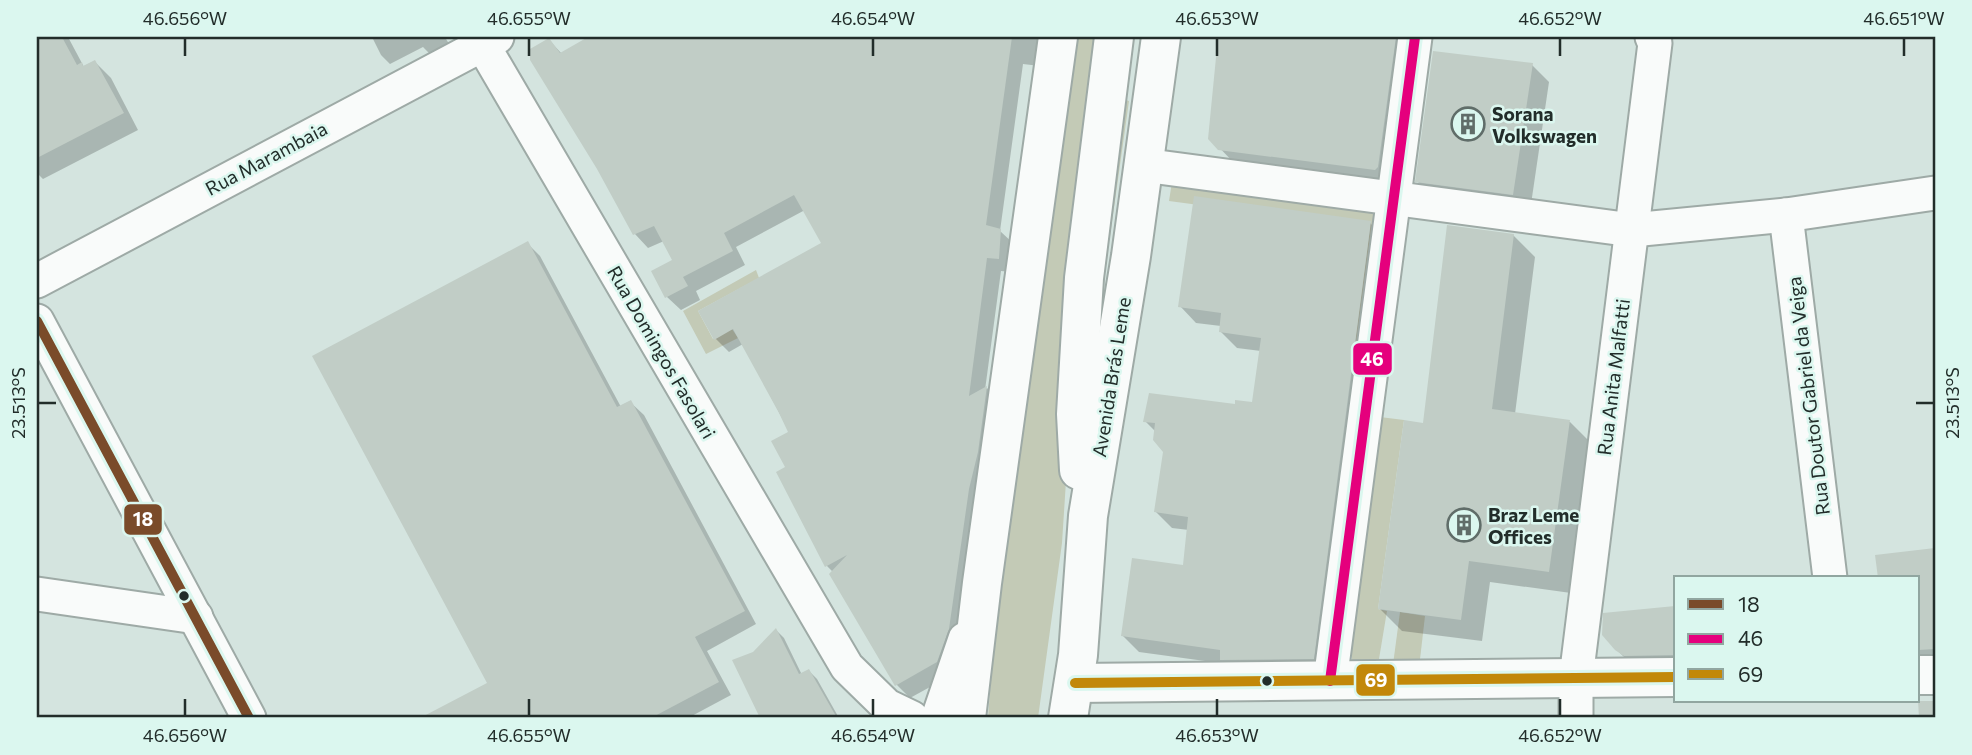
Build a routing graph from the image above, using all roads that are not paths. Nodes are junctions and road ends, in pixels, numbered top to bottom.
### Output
1 (1058, 37) edge
2 (1114, 37) edge
3 (1161, 37) edge
4 (1415, 37) edge
5 (486, 39) edge
6 (1658, 39) edge
7 (1143, 165) junction
8 (1935, 193) edge
9 (1394, 199) junction
10 (1786, 215) junction
11 (1632, 230) junction
12 (37, 281) edge
13 (37, 321) edge
14 (1088, 516) junction
15 (1830, 576) edge
16 (982, 583) junction
17 (37, 594) edge
18 (196, 617) junction
19 (847, 667) junction
20 (1674, 677) edge
21 (1576, 678) junction
22 (1330, 681) junction
23 (1072, 701) edge
24 (249, 718) edge
25 (873, 718) edge
26 (912, 718) edge
27 (938, 718) edge
28 (967, 718) edge
29 (1576, 718) edge

1 - 16 main road
2 - 14 main road
3 - 7 main road, Avenida Brás Leme
4 - 9 street
5 - 12 street, Rua Marambaia
5 - 19 street, Rua Domingos Fasolari
6 - 11 street, Rua Anita Malfatti
7 - 9 street
7 - 14 main road, Avenida Brás Leme
8 - 10 street
9 - 11 street
9 - 22 street
10 - 11 street
10 - 15 street, Rua Doutor Gabriel da Veiga
11 - 21 street, Rua Anita Malfatti
13 - 18 street
14 - 23 main road, Avenida Brás Leme
16 - 27 street
16 - 28 main road
17 - 18 street
18 - 24 street
19 - 25 street, Rua Domingos Fasolari
19 - 26 street, Rua Domingos Fasolari
20 - 21 main road
21 - 22 main road
21 - 29 street, Rua Anita Malfatti
22 - 23 main road

